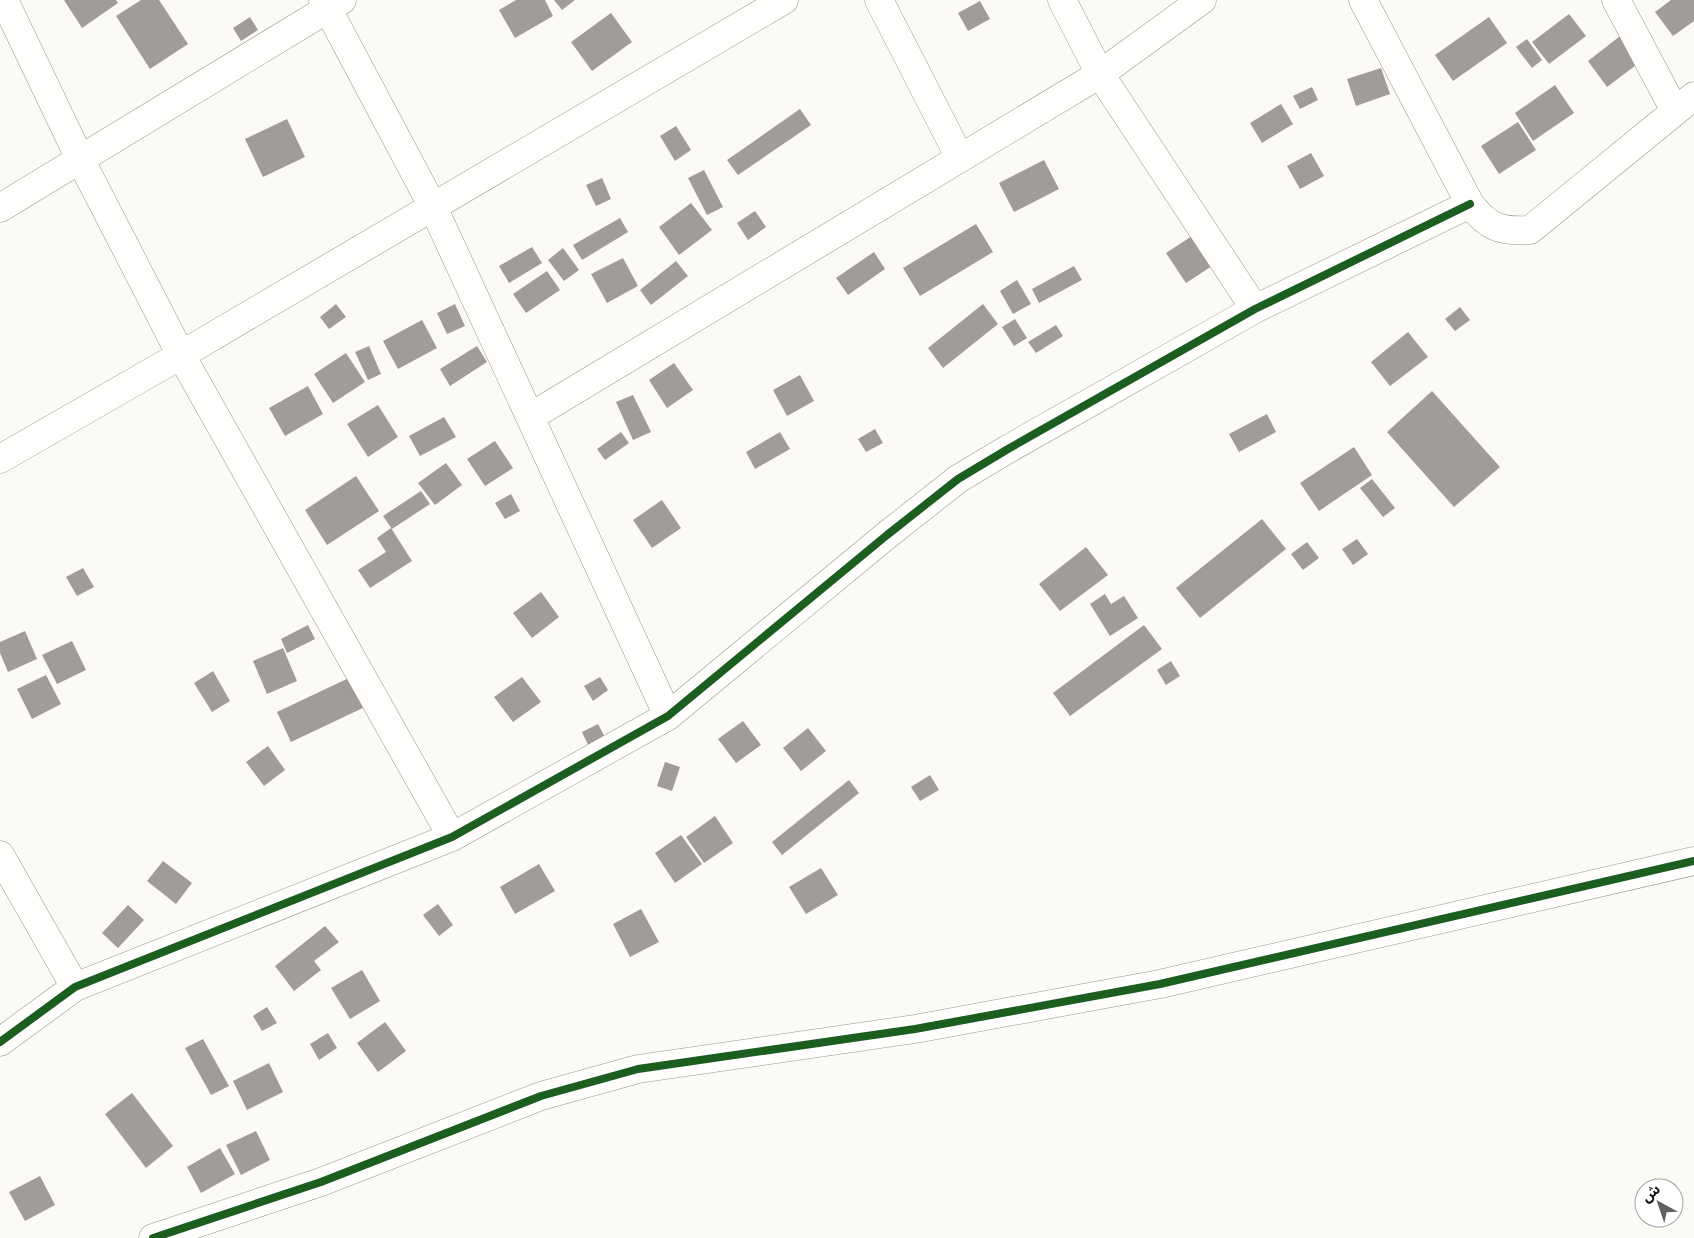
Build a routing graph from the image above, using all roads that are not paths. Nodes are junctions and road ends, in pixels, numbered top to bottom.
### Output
1 (4, 0) edge
2 (879, 0) edge
3 (1062, 0) edge
4 (1202, 0) edge
5 (1363, 0) edge
6 (1616, 0) edge
7 (331, 3) edge
8 (771, 4) edge
9 (1100, 74) junction
10 (1684, 104) edge
11 (960, 158) junction
12 (80, 159) junction
13 (1470, 204) junction
14 (0, 208) edge
15 (433, 208) junction
16 (1255, 309) junction
17 (181, 355) junction
18 (530, 417) junction
19 (0, 459) edge
20 (668, 716) junction
21 (452, 837) junction
22 (0, 855) edge
23 (1694, 861) edge
24 (75, 987) junction
25 (0, 1042) edge
26 (153, 1238) edge

1 - 12 street
2 - 11 street
3 - 9 street
4 - 9 street
5 - 13 street
6 - 10 street
7 - 12 street
7 - 15 street
8 - 15 street
9 - 11 street
9 - 16 street
10 - 13 street
11 - 18 street
12 - 14 street
12 - 17 street
13 - 16 street
15 - 17 street
15 - 18 street
16 - 20 street
17 - 19 street
17 - 21 street
18 - 20 street
20 - 21 street
21 - 24 street
22 - 24 street
23 - 26 street
24 - 25 street

